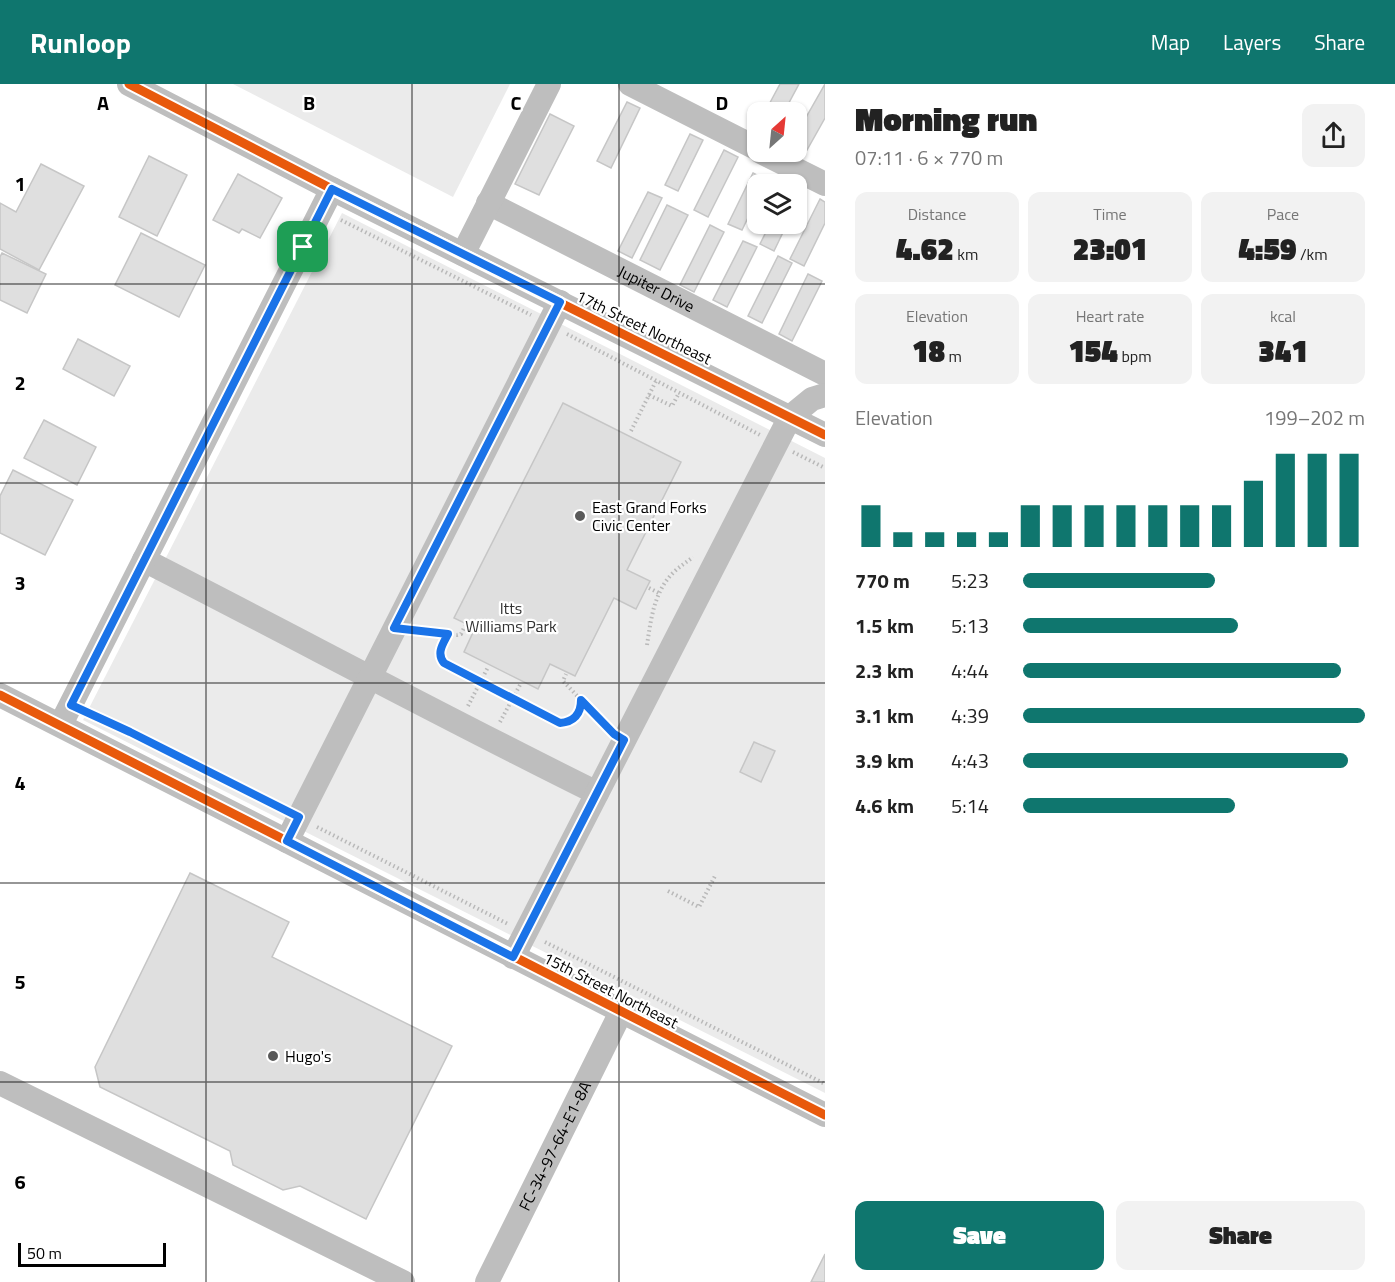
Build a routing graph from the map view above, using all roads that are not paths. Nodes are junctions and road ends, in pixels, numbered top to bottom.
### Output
1 (129, 84) edge
2 (549, 84) edge
3 (630, 84) edge
4 (747, 144) edge
5 (782, 162) edge
6 (825, 184) edge
7 (332, 189) junction
8 (488, 203) junction
9 (463, 254) junction
10 (560, 302) junction
11 (825, 374) edge
12 (825, 395) edge
13 (790, 417) junction
14 (825, 435) edge
15 (144, 560) junction
16 (370, 676) junction
17 (0, 695) edge
18 (66, 715) junction
19 (597, 793) junction
20 (287, 841) junction
21 (513, 957) junction
22 (621, 1012) junction
23 (0, 1083) edge
24 (825, 1115) edge
25 (404, 1282) edge
26 (487, 1282) edge

1 - 7 street, 17th Street Northeast
2 - 8 street
3 - 4 street
5 - 6 street
7 - 9 street, 17th Street Northeast
7 - 15 street
8 - 9 street
8 - 11 street, Jupiter Drive
9 - 10 street, 17th Street Northeast
10 - 13 street, 17th Street Northeast
10 - 16 street
12 - 13 street
13 - 14 street, 17th Street Northeast
13 - 19 street
15 - 16 street
15 - 18 street
16 - 19 street
16 - 20 street
17 - 18 street, 15th Street Northeast
18 - 20 street, 15th Street Northeast
19 - 21 street
20 - 21 street, 15th Street Northeast
21 - 22 street, 15th Street Northeast
22 - 24 street, 15th Street Northeast
22 - 26 street, FC-34-97-64-E1-8A
23 - 25 street

